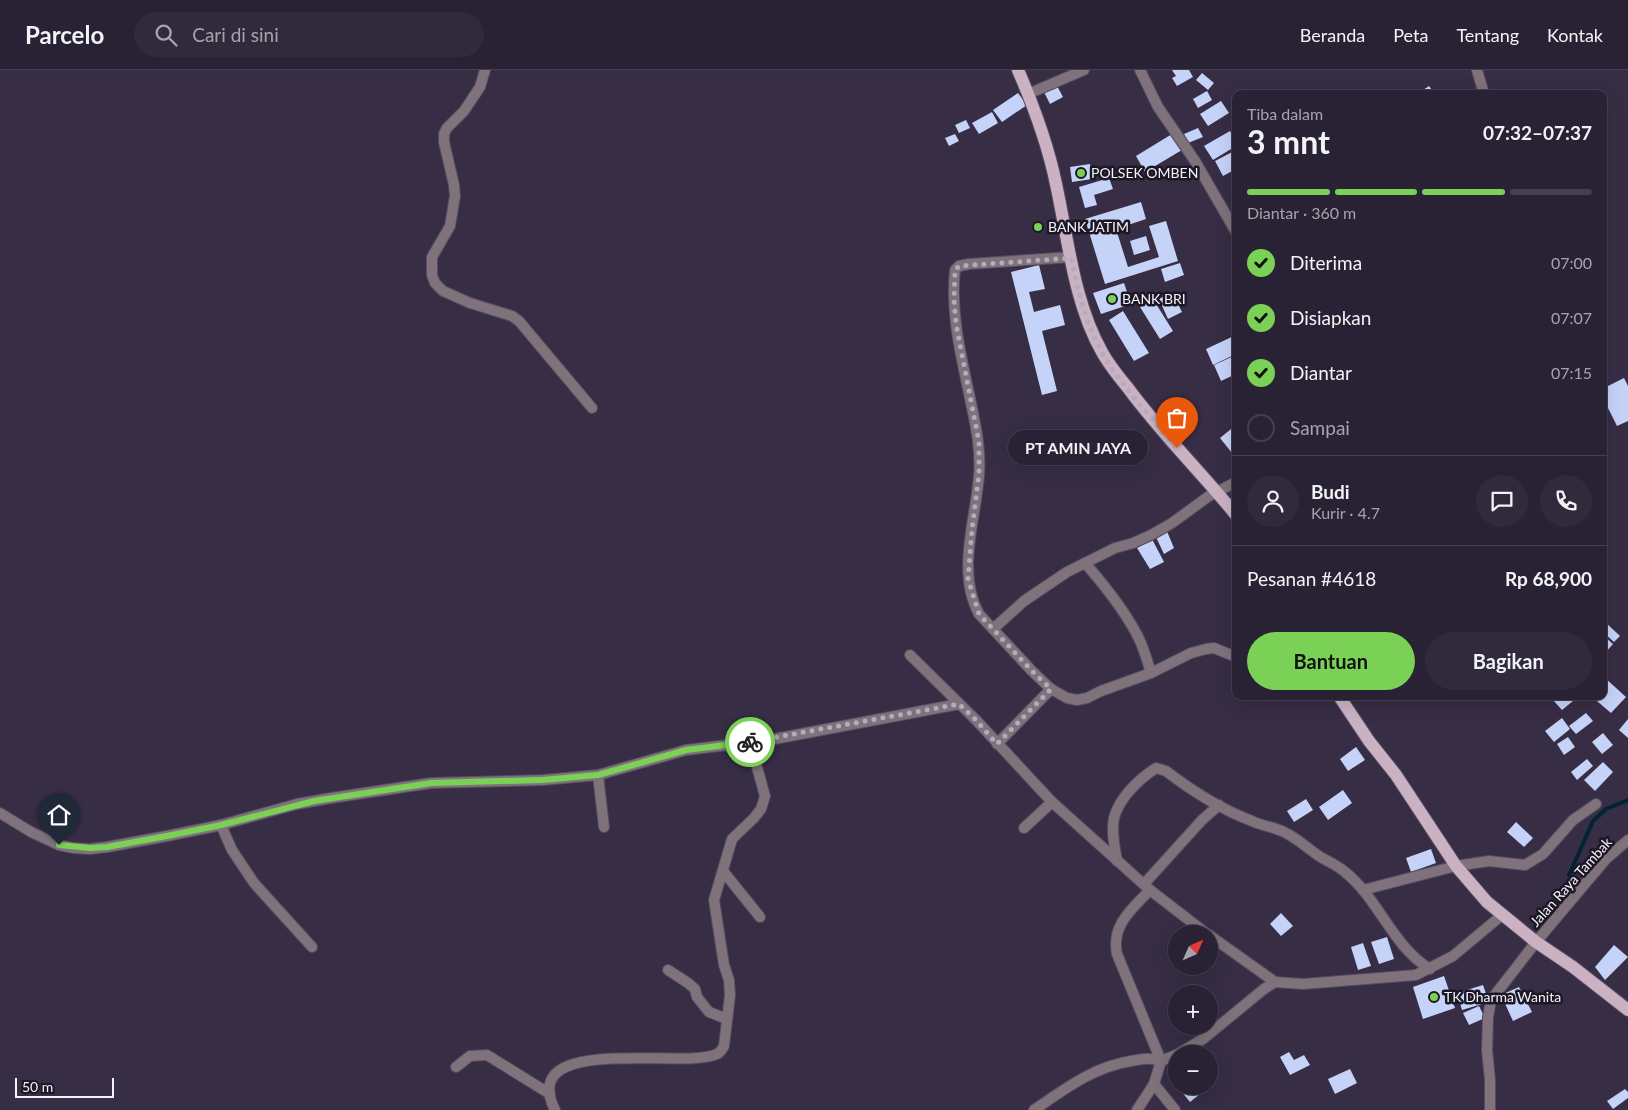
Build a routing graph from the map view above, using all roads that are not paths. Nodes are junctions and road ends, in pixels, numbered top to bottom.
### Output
1 (485, 70) edge
2 (1018, 70) edge
3 (1084, 70) edge
4 (1140, 70) edge
5 (1477, 70) edge
6 (1483, 90) edge
7 (1028, 94) junction
8 (1232, 225) edge
9 (1071, 258) junction
10 (592, 408) dead end
11 (1232, 484) edge
12 (1217, 492) junction
13 (1232, 509) edge
14 (1085, 562) junction
15 (993, 629) junction
16 (910, 655) dead end
17 (1232, 655) edge
18 (1151, 673) junction
19 (1051, 689) junction
20 (1343, 700) edge
21 (959, 704) junction
22 (750, 742) junction
23 (997, 744) junction
24 (598, 775) junction
25 (1052, 802) junction
26 (1596, 804) dead end
27 (1219, 805) junction
28 (0, 813) edge
29 (221, 825) junction
30 (604, 827) dead end
31 (1024, 828) dead end
32 (1628, 840) edge
33 (1117, 861) junction
34 (1456, 866) junction
35 (723, 871) junction
36 (1147, 887) junction
37 (1363, 890) junction
38 (1502, 915) junction
39 (760, 918) dead end
40 (1196, 925) edge
41 (1218, 941) edge
42 (1536, 942) junction
43 (312, 947) dead end
44 (1430, 969) junction
45 (668, 970) dead end
46 (1274, 982) junction
47 (1628, 1010) edge
48 (727, 1019) junction
49 (1193, 1045) edge
50 (1168, 1058) edge
51 (1161, 1062) junction
52 (456, 1067) dead end
53 (1154, 1084) junction
54 (550, 1094) junction
55 (555, 1110) edge
56 (1034, 1110) edge
57 (1137, 1110) edge
58 (1175, 1110) edge
59 (1490, 1110) edge

1 - 10 street
2 - 7 main road
3 - 7 street
4 - 8 street
5 - 6 street
7 - 9 main road
9 - 12 main road
9 - 15 street
11 - 12 street
12 - 13 main road
12 - 14 street
14 - 15 street
14 - 18 street
15 - 19 street
16 - 21 street
17 - 18 street
18 - 19 street
19 - 23 street
20 - 34 main road
21 - 22 street
21 - 23 street
22 - 24 street
22 - 35 street
23 - 25 street
24 - 29 street
24 - 30 street
25 - 31 street
25 - 33 street
26 - 34 street
27 - 33 street
27 - 36 street
27 - 37 street
28 - 29 street
29 - 43 street
32 - 42 street, Jalan Raya Tambak
33 - 36 street
34 - 37 street
34 - 38 main road
35 - 39 street
35 - 48 street
36 - 40 street
36 - 51 street
37 - 44 street
38 - 42 main road
38 - 44 street
41 - 46 street
42 - 47 main road
42 - 59 street, Jalan Raya Tambak
44 - 46 street
45 - 48 street
46 - 49 street
48 - 54 street
50 - 51 street
51 - 53 street
51 - 56 street
52 - 54 street
53 - 57 street
53 - 58 street
54 - 55 street

